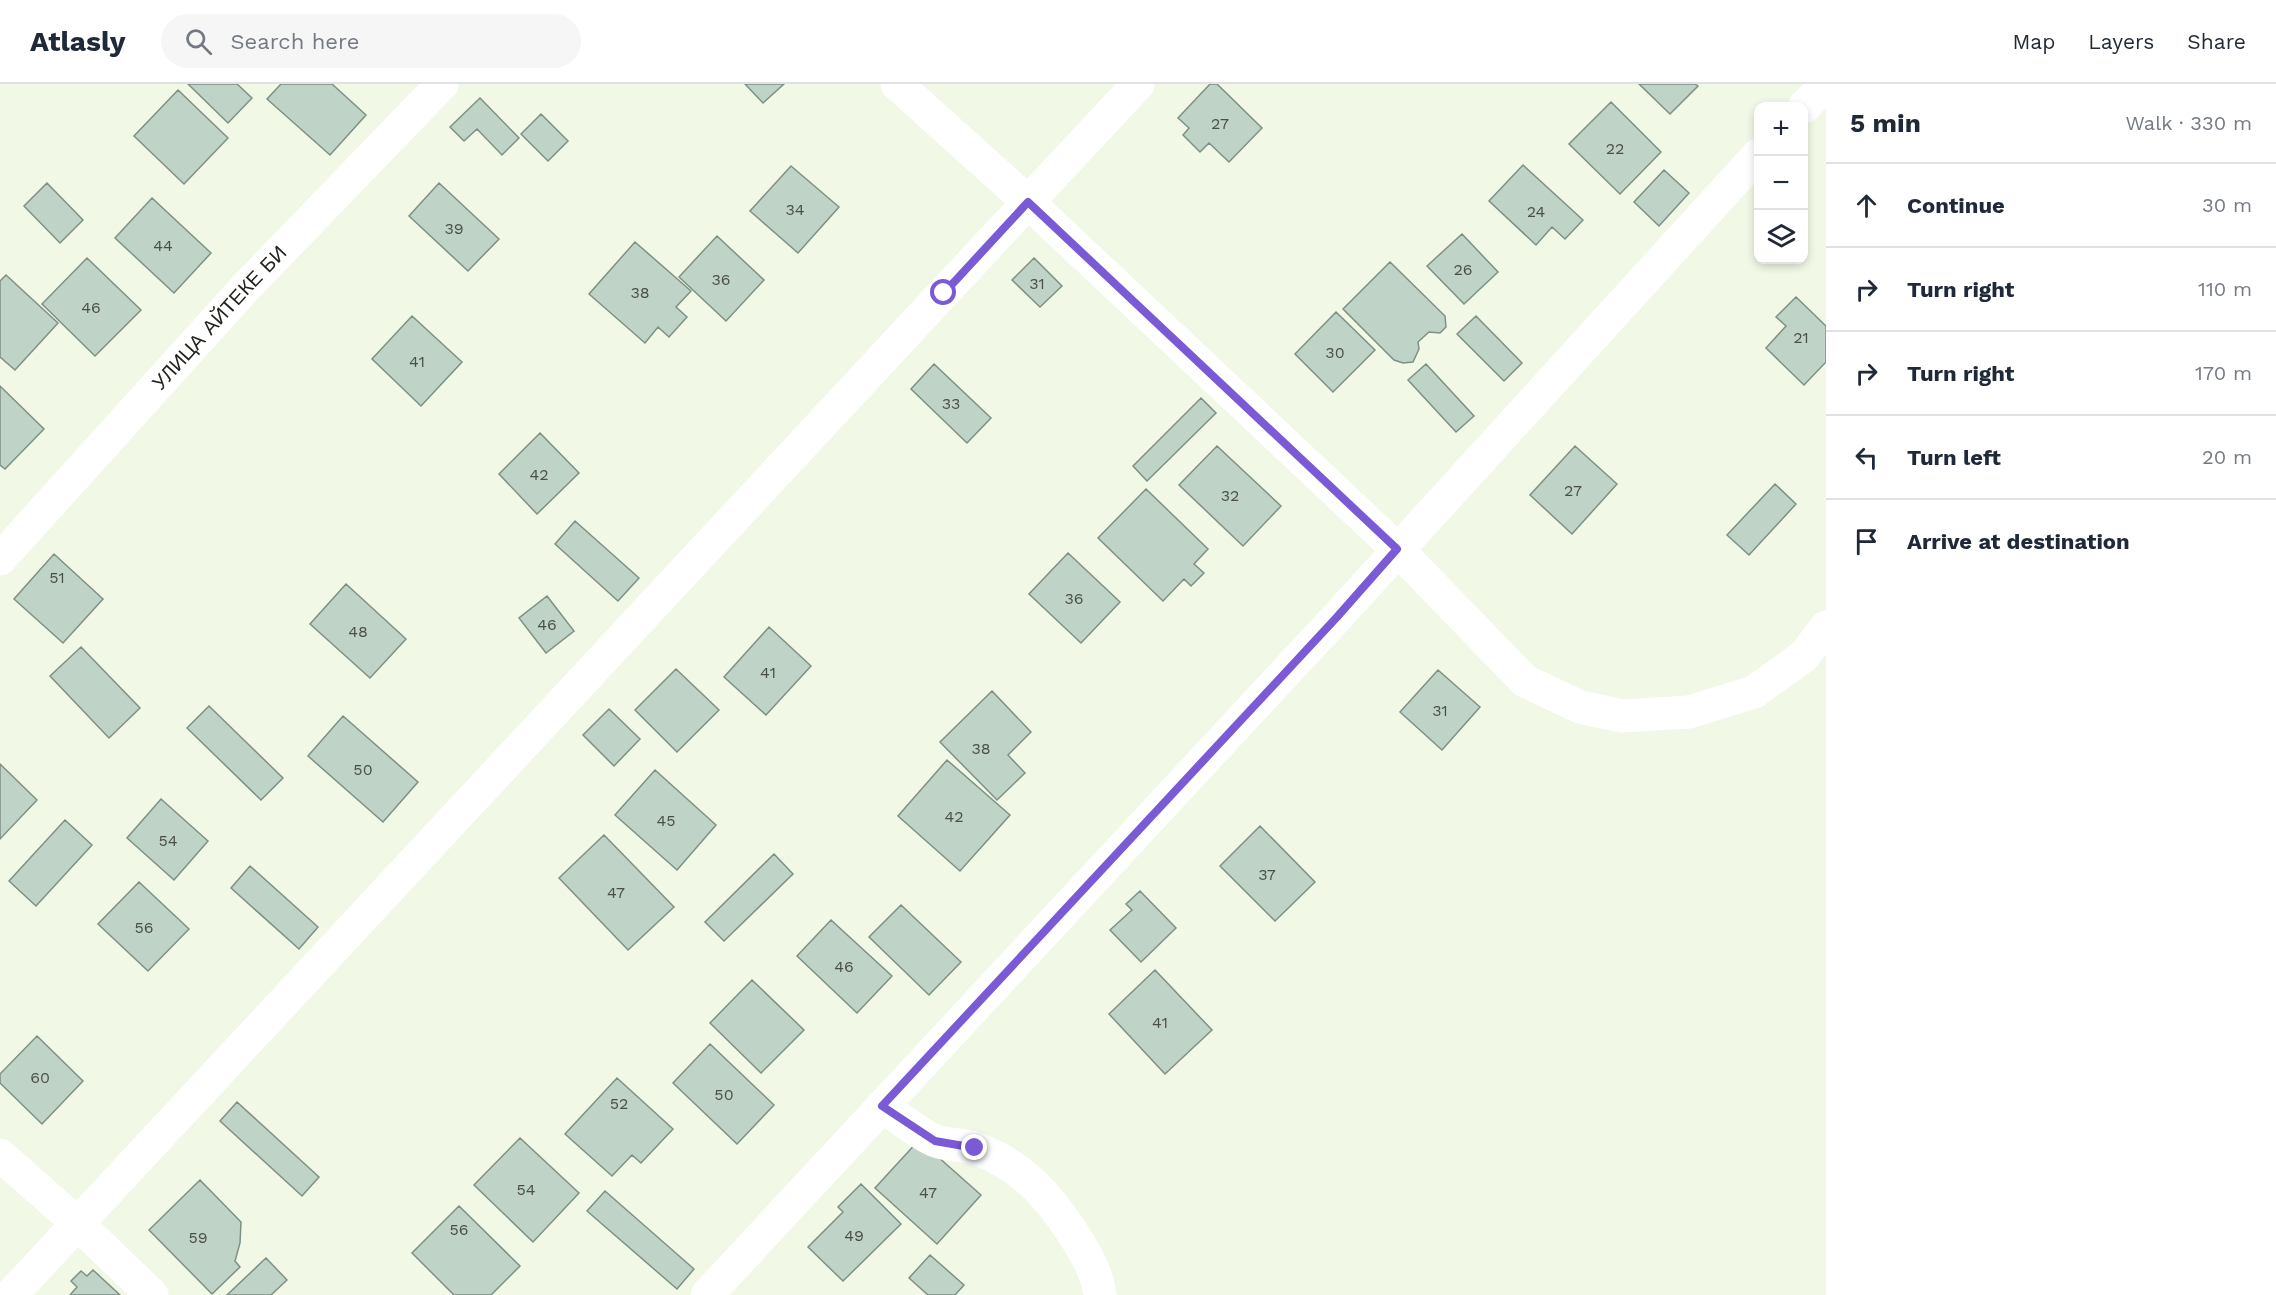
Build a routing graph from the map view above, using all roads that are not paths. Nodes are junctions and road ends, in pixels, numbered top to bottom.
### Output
1 (442, 84) edge
2 (897, 84) edge
3 (1138, 84) edge
4 (1826, 84) edge
5 (1808, 102) edge
6 (1757, 156) edge
7 (1028, 202) junction
8 (1397, 549) junction
9 (0, 558) edge
10 (1826, 627) edge
11 (882, 1106) junction
12 (0, 1155) edge
13 (77, 1223) junction
14 (11, 1295) edge
15 (152, 1295) edge
16 (707, 1295) edge
17 (1100, 1295) edge

1 - 9 street, УЛИЦА АЙТЕКЕ БИ
2 - 7 street
3 - 7 street
4 - 5 street
6 - 8 street
7 - 8 street
7 - 13 street
8 - 10 street
8 - 11 street
11 - 16 street
11 - 17 street
12 - 13 street
13 - 14 street
13 - 15 street

